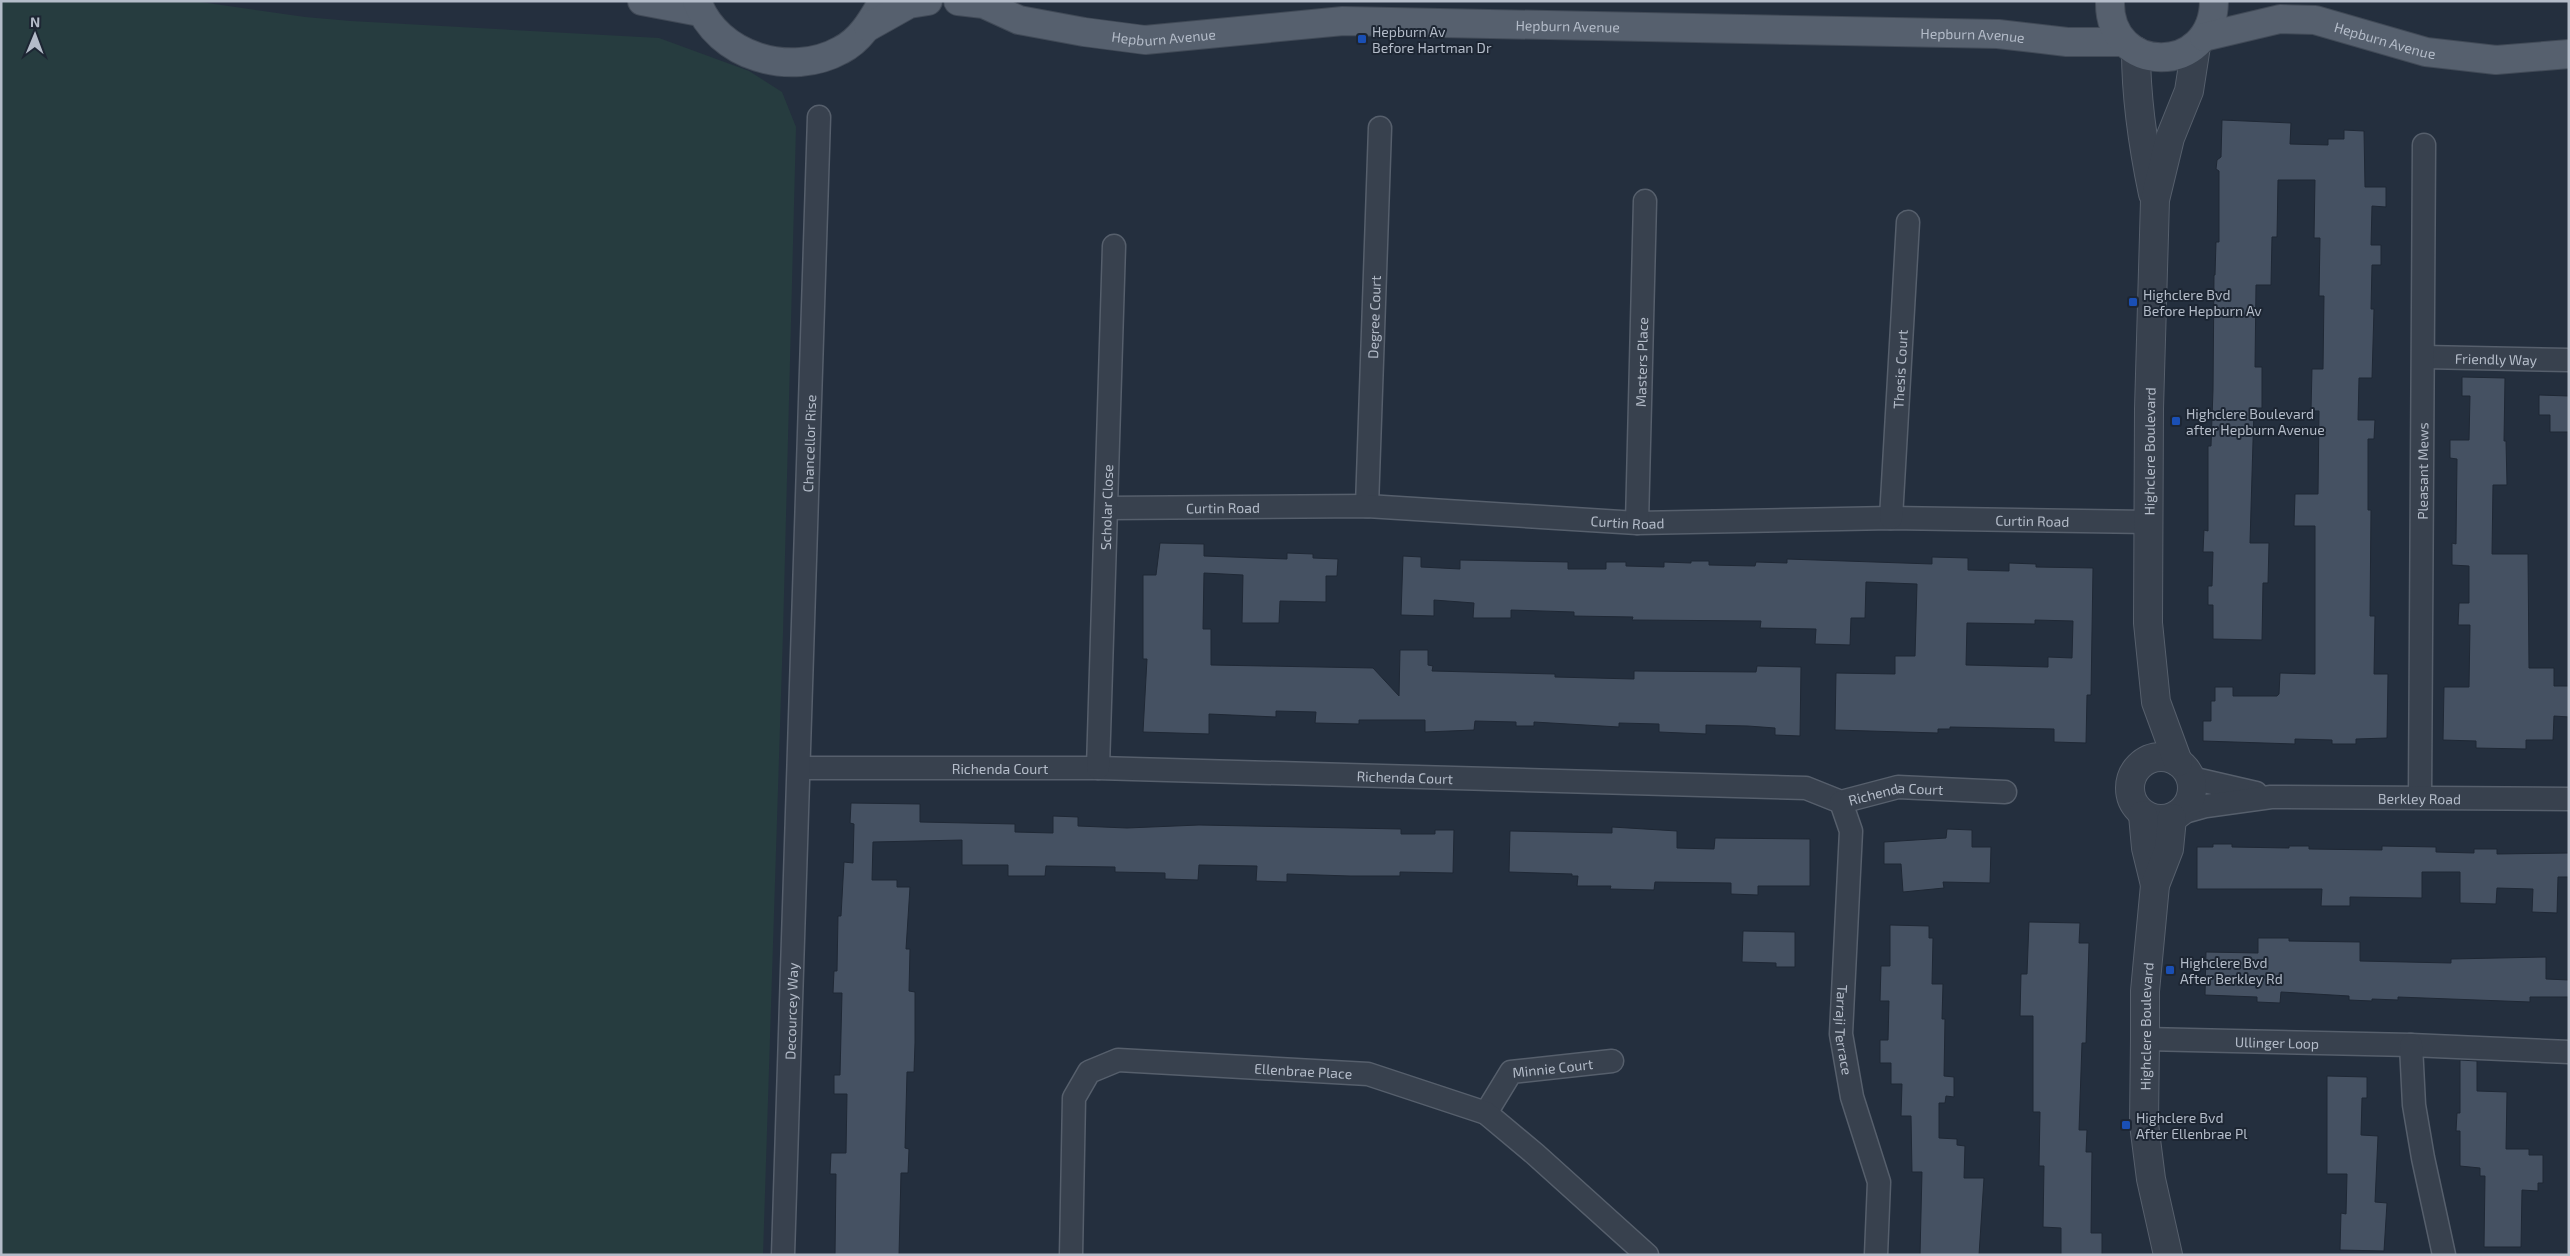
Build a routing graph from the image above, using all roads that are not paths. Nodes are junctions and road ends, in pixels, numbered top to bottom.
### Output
1 (642, 1) edge
2 (883, 1) edge
3 (928, 1) edge
4 (958, 1) edge
5 (2110, 1) edge
6 (2214, 1) edge
7 (699, 6) edge
8 (868, 27) junction
9 (2200, 41) junction
10 (2130, 47) junction
11 (2569, 54) edge
12 (819, 118) dead end
13 (1380, 128) dead end
14 (2424, 145) dead end
15 (2155, 200) junction
16 (1645, 201) dead end
17 (1908, 222) dead end
18 (1114, 246) dead end
19 (2424, 357) junction
20 (2569, 360) edge
21 (1367, 506) junction
22 (1107, 508) junction
23 (1891, 518) junction
24 (2148, 522) junction
25 (1637, 523) junction
26 (2156, 702) junction
27 (2144, 762) junction
28 (800, 768) junction
29 (1098, 768) junction
30 (2185, 770) junction
31 (2005, 792) dead end
32 (2270, 797) junction
33 (2420, 797) junction
34 (2569, 800) edge
35 (1841, 802) junction
36 (2143, 815) junction
37 (2176, 816) junction
38 (2155, 885) junction
39 (2145, 1039) junction
40 (2411, 1045) junction
41 (2569, 1052) edge
42 (1612, 1061) dead end
43 (1486, 1113) junction
44 (1646, 1254) edge
45 (783, 1255) edge
46 (1071, 1255) edge
47 (1876, 1255) edge
48 (2168, 1255) edge
49 (2444, 1255) edge

1 - 7 main road
2 - 8 main road
3 - 8 main road
4 - 10 main road, Hepburn Avenue
5 - 10 main road
6 - 9 main road
7 - 8 main road
9 - 10 main road, Hepburn Avenue
9 - 11 main road, Hepburn Avenue
9 - 15 street, Highclere Boulevard
10 - 15 street, Highclere Boulevard
12 - 28 street, Chancellor Rise
13 - 21 street, Degree Court
14 - 19 street, Pleasant Mews
15 - 24 street, Highclere Boulevard
16 - 25 street, Masters Place
17 - 23 street, Thesis Court
18 - 22 street, Scholar Close
19 - 20 street, Friendly Way
19 - 33 street, Pleasant Mews
21 - 22 street, Curtin Road
21 - 25 street, Curtin Road
22 - 29 street, Scholar Close
23 - 24 street, Curtin Road
23 - 25 street, Curtin Road
24 - 26 street, Highclere Boulevard
26 - 27 street, Highclere Boulevard
26 - 30 street, Highclere Boulevard
27 - 30 street
27 - 36 street, Highclere Boulevard
28 - 29 street, Richenda Court
28 - 45 street, Decourcey Way
29 - 35 street, Richenda Court
30 - 32 street, Berkley Road
30 - 37 street, Highclere Boulevard
31 - 35 street, Richenda Court
32 - 33 street, Berkley Road
32 - 37 street, Berkley Road
33 - 34 street, Berkley Road
35 - 47 street, Tarraji Terrace
36 - 37 street
36 - 38 street, Highclere Boulevard
37 - 38 street, Highclere Boulevard
38 - 39 street, Highclere Boulevard
39 - 40 street, Ullinger Loop
39 - 48 street, Highclere Boulevard
40 - 41 street, Ullinger Loop
40 - 49 street
42 - 43 street, Minnie Court
43 - 44 street, Ellenbrae Place
43 - 46 street, Ellenbrae Place

